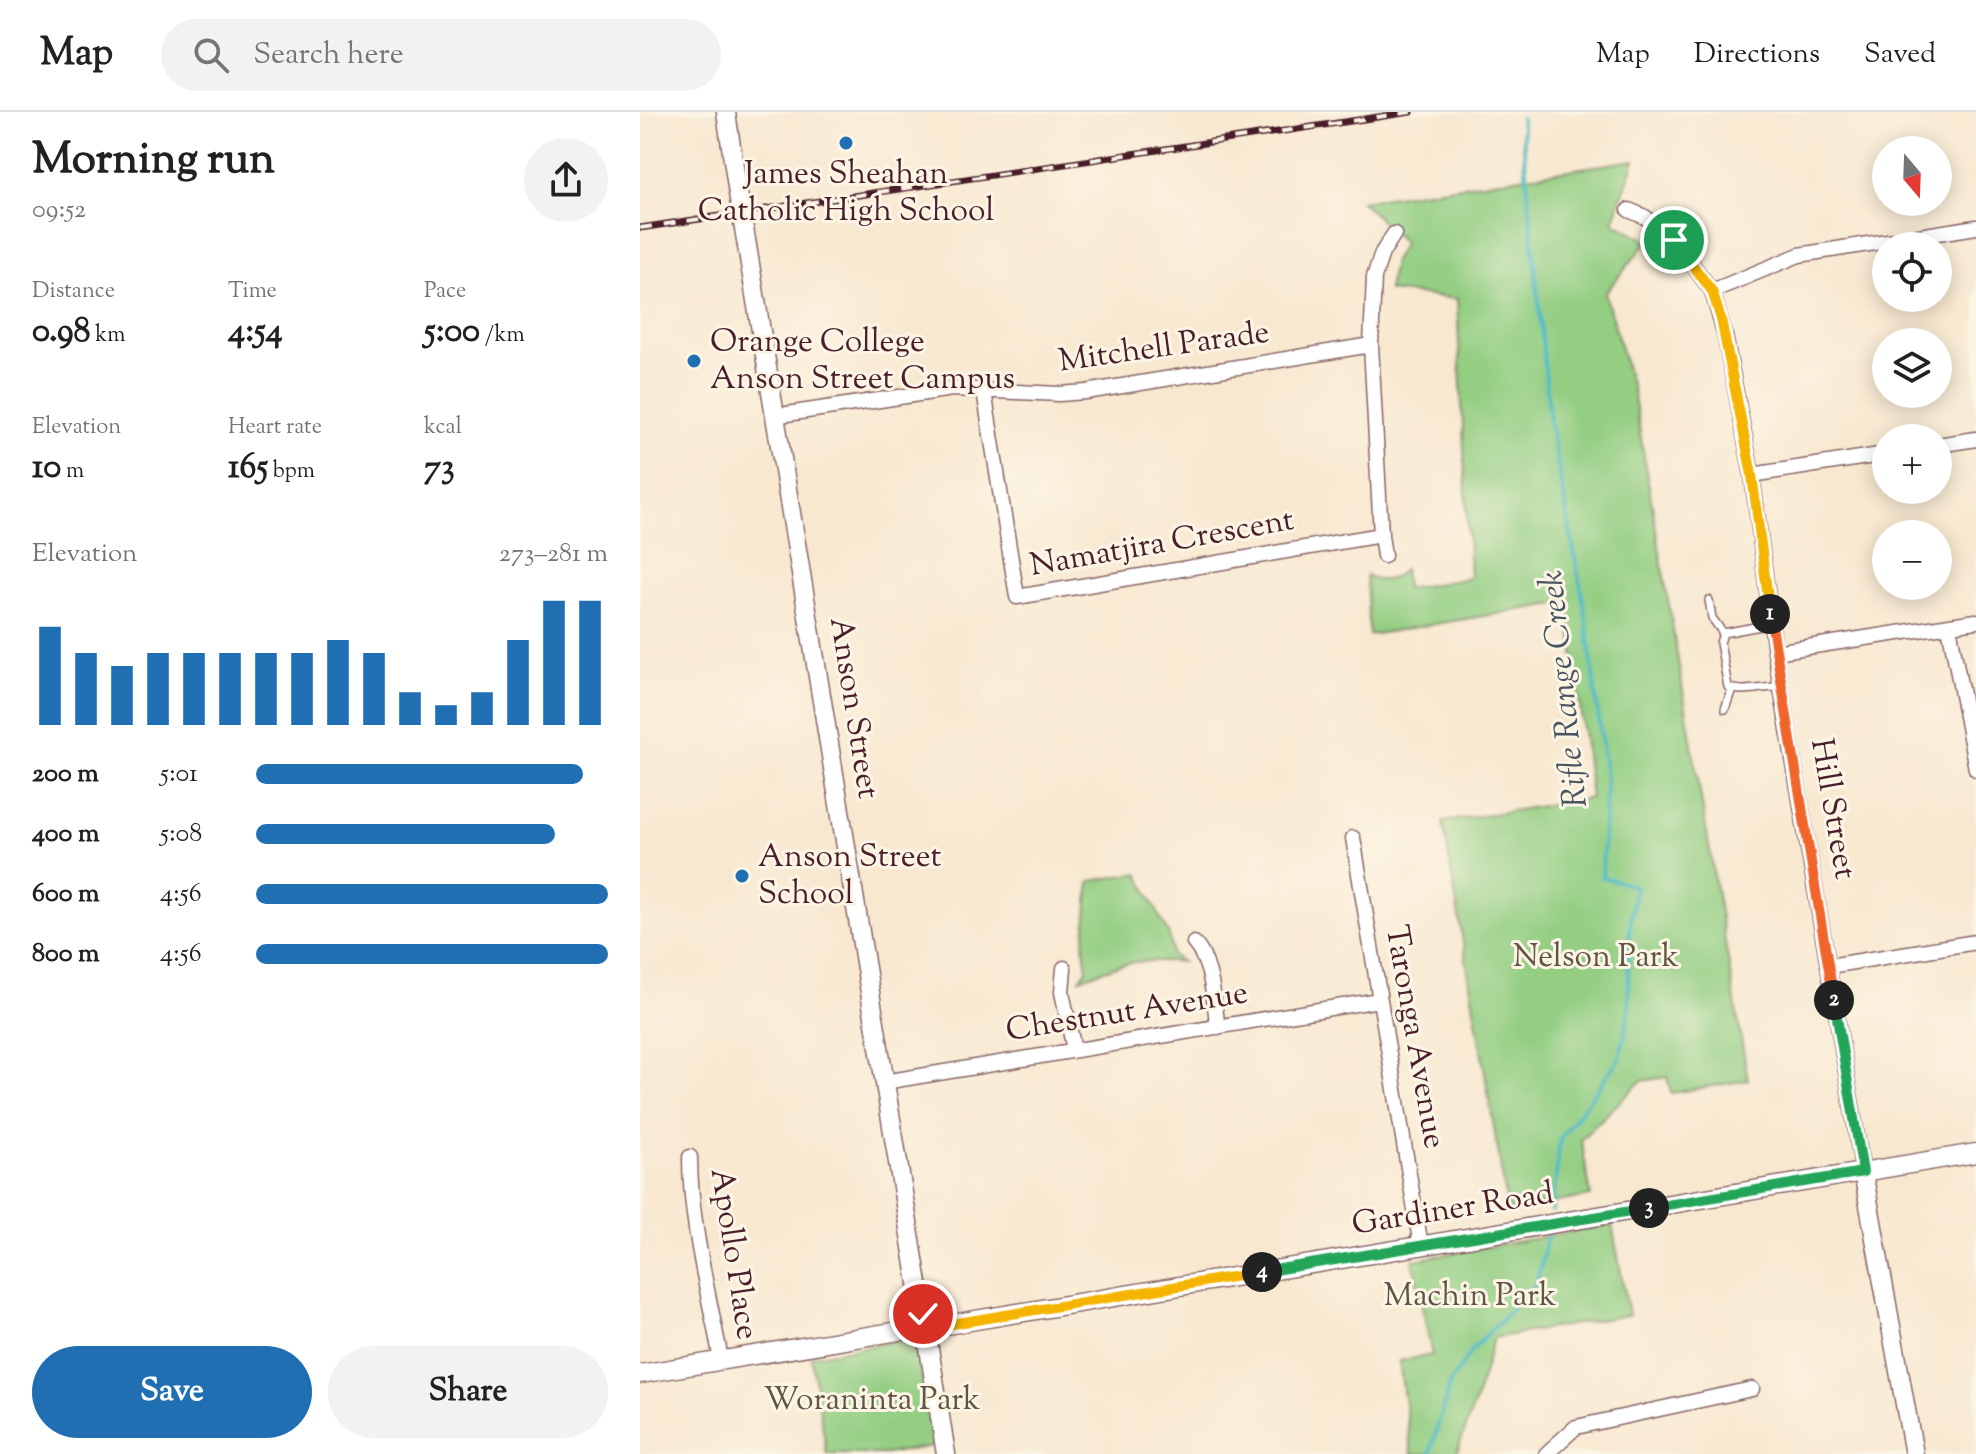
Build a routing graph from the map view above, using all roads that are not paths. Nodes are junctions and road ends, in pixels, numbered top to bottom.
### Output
1 (726, 112) edge
2 (1629, 210) dead end
3 (1976, 227) edge
4 (1394, 234) dead end
5 (1712, 291) junction
6 (1371, 345) junction
7 (984, 391) junction
8 (774, 416) junction
9 (1976, 439) edge
10 (1952, 443) edge
11 (1872, 456) edge
12 (1752, 475) junction
13 (1381, 535) junction
14 (1384, 556) dead end
15 (1709, 600) dead end
16 (1976, 621) edge
17 (1771, 624) junction
18 (1949, 626) junction
19 (1723, 633) junction
20 (1775, 652) junction
21 (1781, 687) junction
22 (1732, 689) junction
23 (1725, 709) dead end
24 (1976, 769) edge
25 (1353, 838) dead end
26 (1976, 942) edge
27 (1194, 943) dead end
28 (1829, 966) junction
29 (1064, 968) dead end
30 (1379, 1000) junction
31 (1218, 1027) junction
32 (1074, 1050) junction
33 (884, 1082) junction
34 (1976, 1153) edge
35 (690, 1157) dead end
36 (1863, 1172) junction
37 (1421, 1246) junction
38 (917, 1321) junction
39 (940, 1326) junction
40 (928, 1342) junction
41 (721, 1360) junction
42 (640, 1374) edge
43 (1752, 1389) dead end
44 (946, 1454) edge
45 (1546, 1454) edge
46 (1914, 1454) edge

1 - 8 street, Anson Street, bridge
2 - 5 street, Hill Street
3 - 5 street
4 - 6 street
5 - 12 street, Hill Street
6 - 7 street, Mitchell Parade
6 - 13 street
7 - 8 street, Mitchell Parade
7 - 13 street, Namatjira Crescent
8 - 33 street, Anson Street
9 - 10 street
11 - 12 street
12 - 17 street, Hill Street
13 - 14 street
15 - 19 lane
16 - 18 street
17 - 19 lane
17 - 20 street, Hill Street
18 - 20 street
18 - 24 street
19 - 22 lane
20 - 21 street, Hill Street
21 - 22 lane
21 - 28 street, Hill Street
22 - 23 lane
25 - 30 street, Taronga Avenue
26 - 28 street
27 - 31 street
28 - 36 street, Hill Street
29 - 32 street
30 - 31 street, Chestnut Avenue
30 - 37 street, Taronga Avenue
31 - 32 street, Chestnut Avenue
32 - 33 street, Chestnut Avenue
33 - 38 street, Anson Street
34 - 36 street, Gardiner Road
35 - 41 street, Apollo Place
36 - 37 street, Gardiner Road
36 - 46 street, Hill Street
37 - 39 street, Gardiner Road
38 - 39 street
38 - 40 street
38 - 41 street
39 - 40 street
40 - 44 street
41 - 42 street
43 - 45 street

